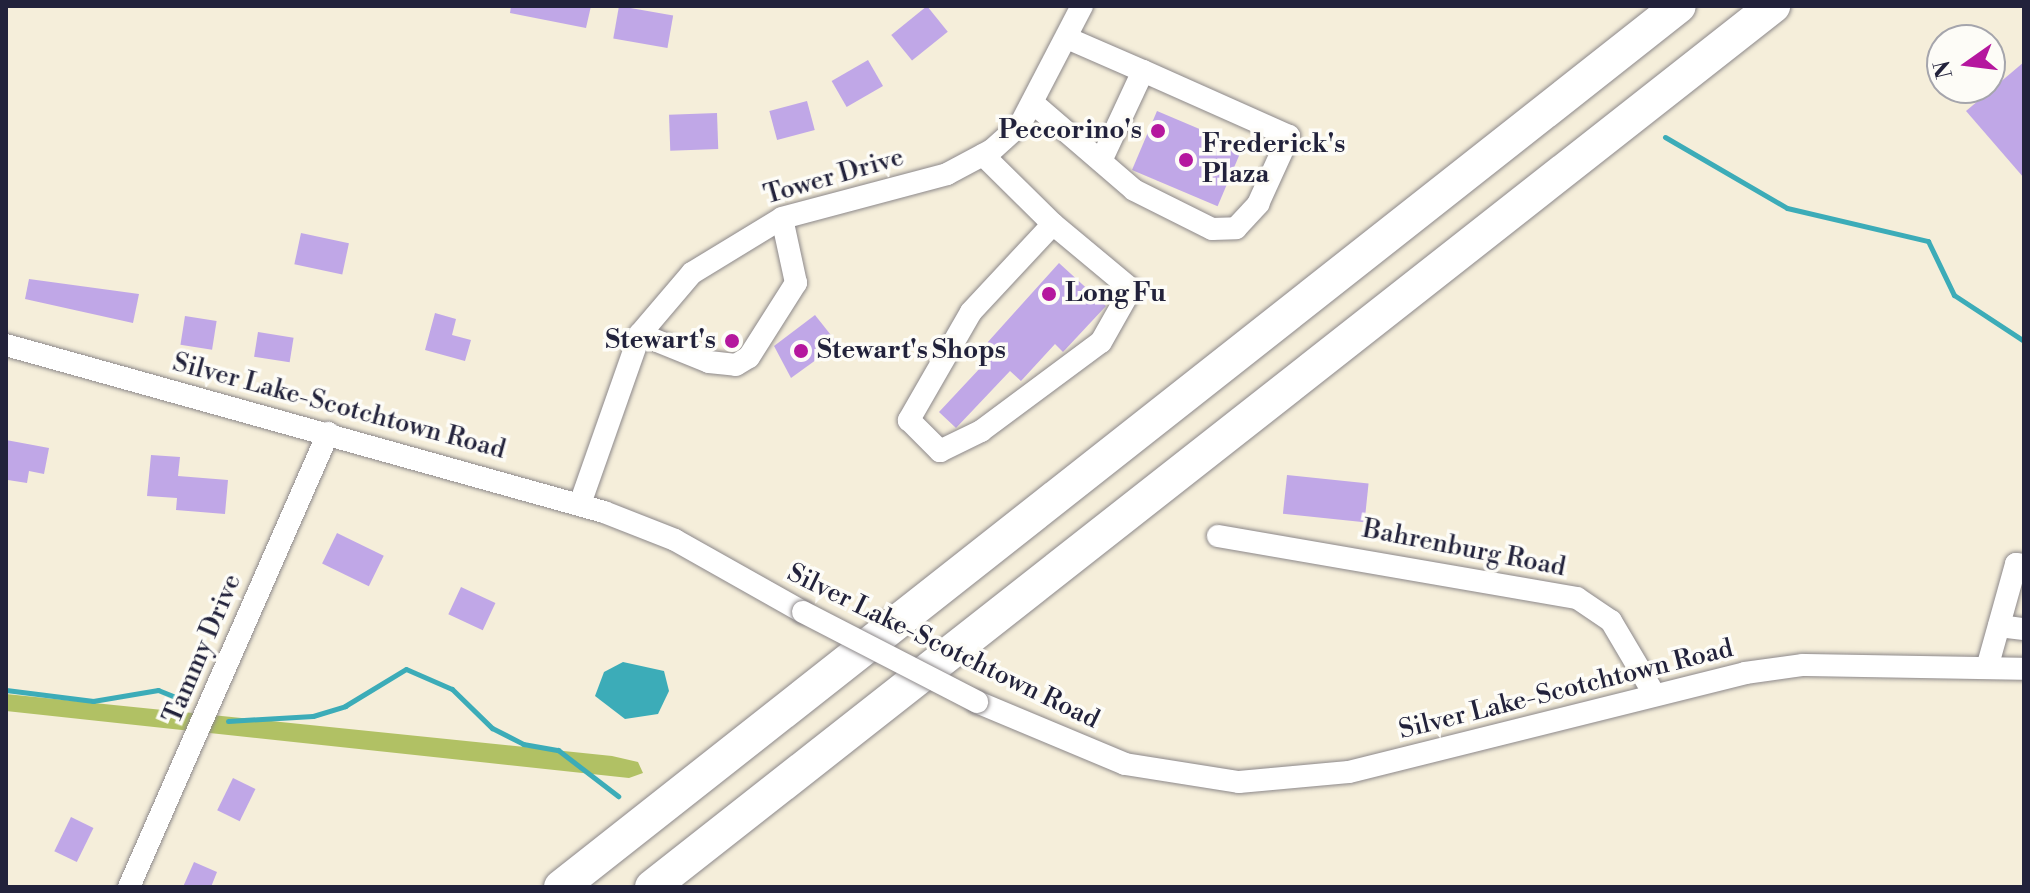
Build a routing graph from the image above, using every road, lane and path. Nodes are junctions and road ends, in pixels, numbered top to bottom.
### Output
1 (1082, 6) edge
2 (1679, 6) edge
3 (1773, 6) edge
4 (1067, 38) junction
5 (1143, 71) junction
6 (1033, 103) junction
7 (983, 155) junction
8 (1101, 161) junction
9 (782, 218) junction
10 (1053, 224) junction
11 (640, 334) junction
12 (6, 345) edge
13 (328, 433) junction
14 (580, 504) junction
15 (1218, 536) dead end
16 (2024, 565) edge
17 (1999, 626) junction
18 (2024, 629) edge
19 (1987, 668) junction
20 (2024, 669) edge
21 (1653, 692) junction
22 (129, 887) edge
23 (561, 887) edge
24 (652, 887) edge

1 - 4 street, Tower Drive
2 - 23 highway
3 - 24 highway
4 - 5 street
4 - 6 street, Tower Drive
5 - 8 street
5 - 8 street
6 - 7 street, Tower Drive
6 - 8 street
7 - 9 street, Tower Drive
7 - 10 street
9 - 11 street, Tower Drive
9 - 11 street
10 - 10 street
11 - 14 street, Tower Drive
12 - 13 street, Silver Lake-Scotchtown Road
13 - 14 street, Silver Lake-Scotchtown Road
13 - 22 street, Tammy Drive
14 - 21 street, Silver Lake-Scotchtown Road, bridge
15 - 21 street, Bahrenburg Road
16 - 17 street
17 - 18 street
17 - 19 street
19 - 20 street, Silver Lake-Scotchtown Road
19 - 21 street, Silver Lake-Scotchtown Road

